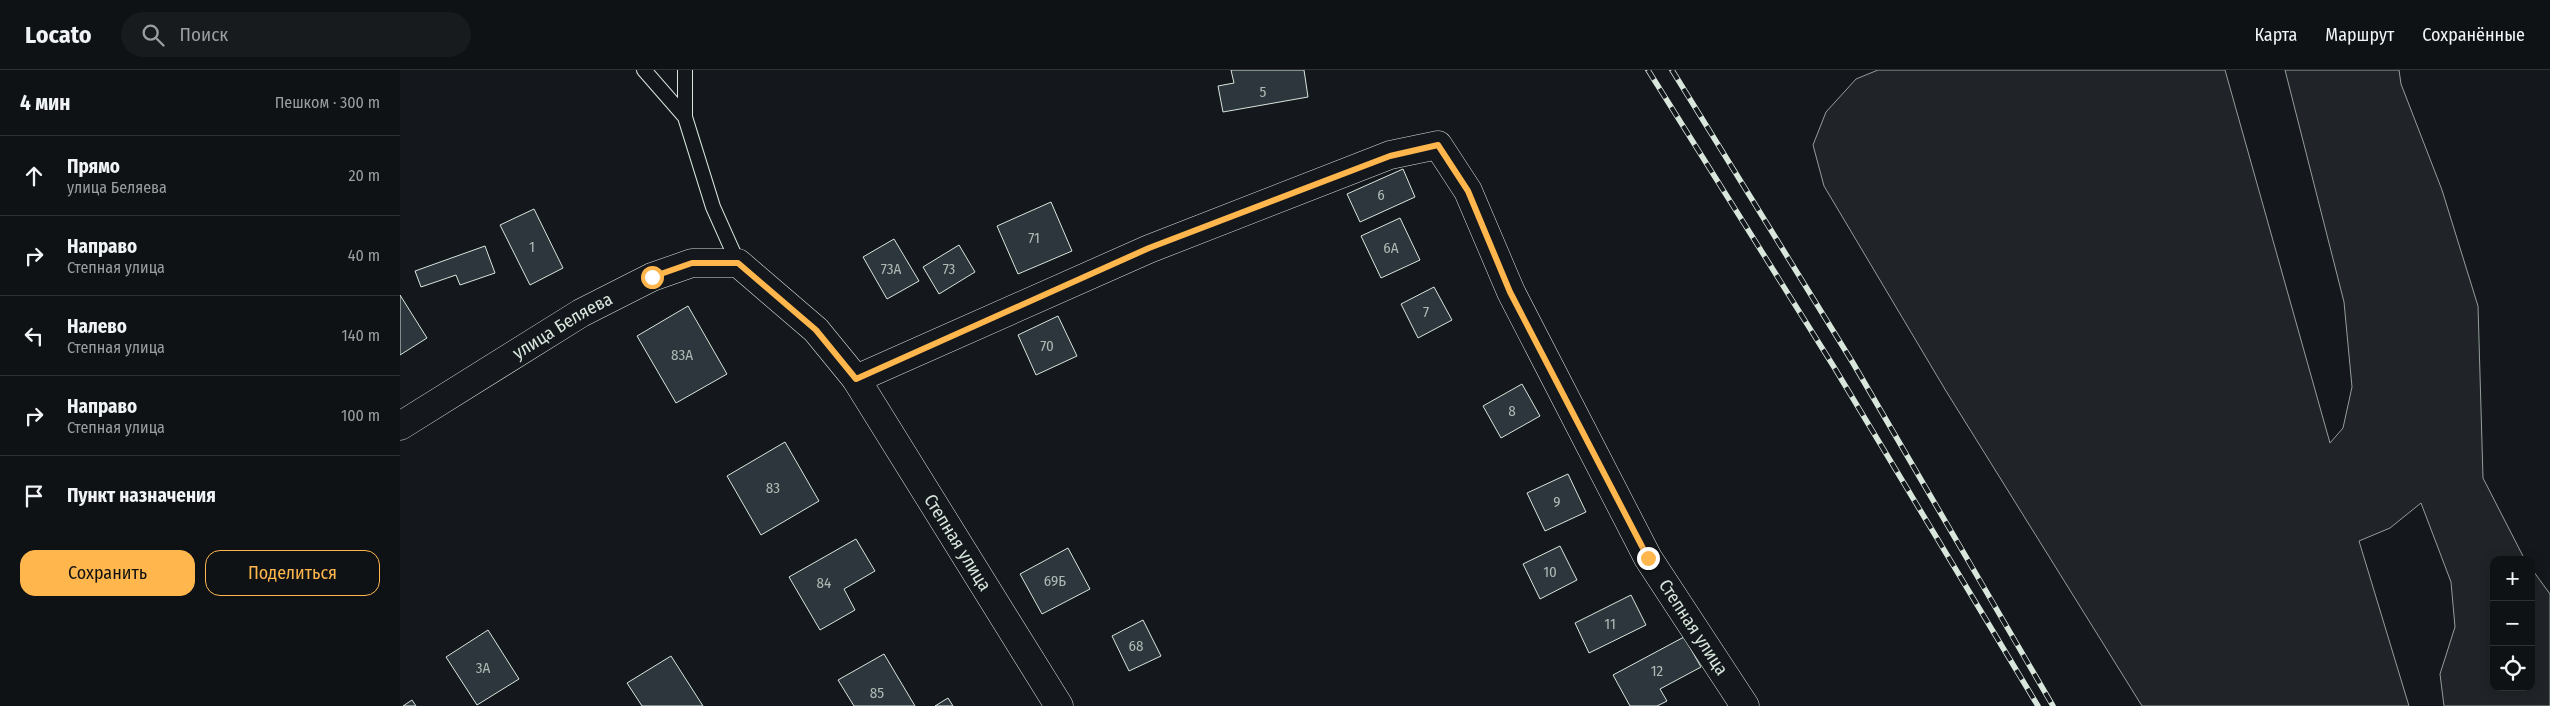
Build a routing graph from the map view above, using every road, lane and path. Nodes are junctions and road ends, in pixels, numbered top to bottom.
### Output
1 (644, 70) edge
2 (685, 70) edge
3 (685, 117) junction
4 (738, 263) junction
5 (856, 379) junction
6 (400, 426) edge
7 (1059, 706) edge
8 (1745, 706) edge

1 - 3 lane
2 - 3 lane
3 - 4 lane
4 - 5 street, Степная улица
4 - 6 street, улица Беляева
5 - 7 street, Степная улица
5 - 8 street, Степная улица

